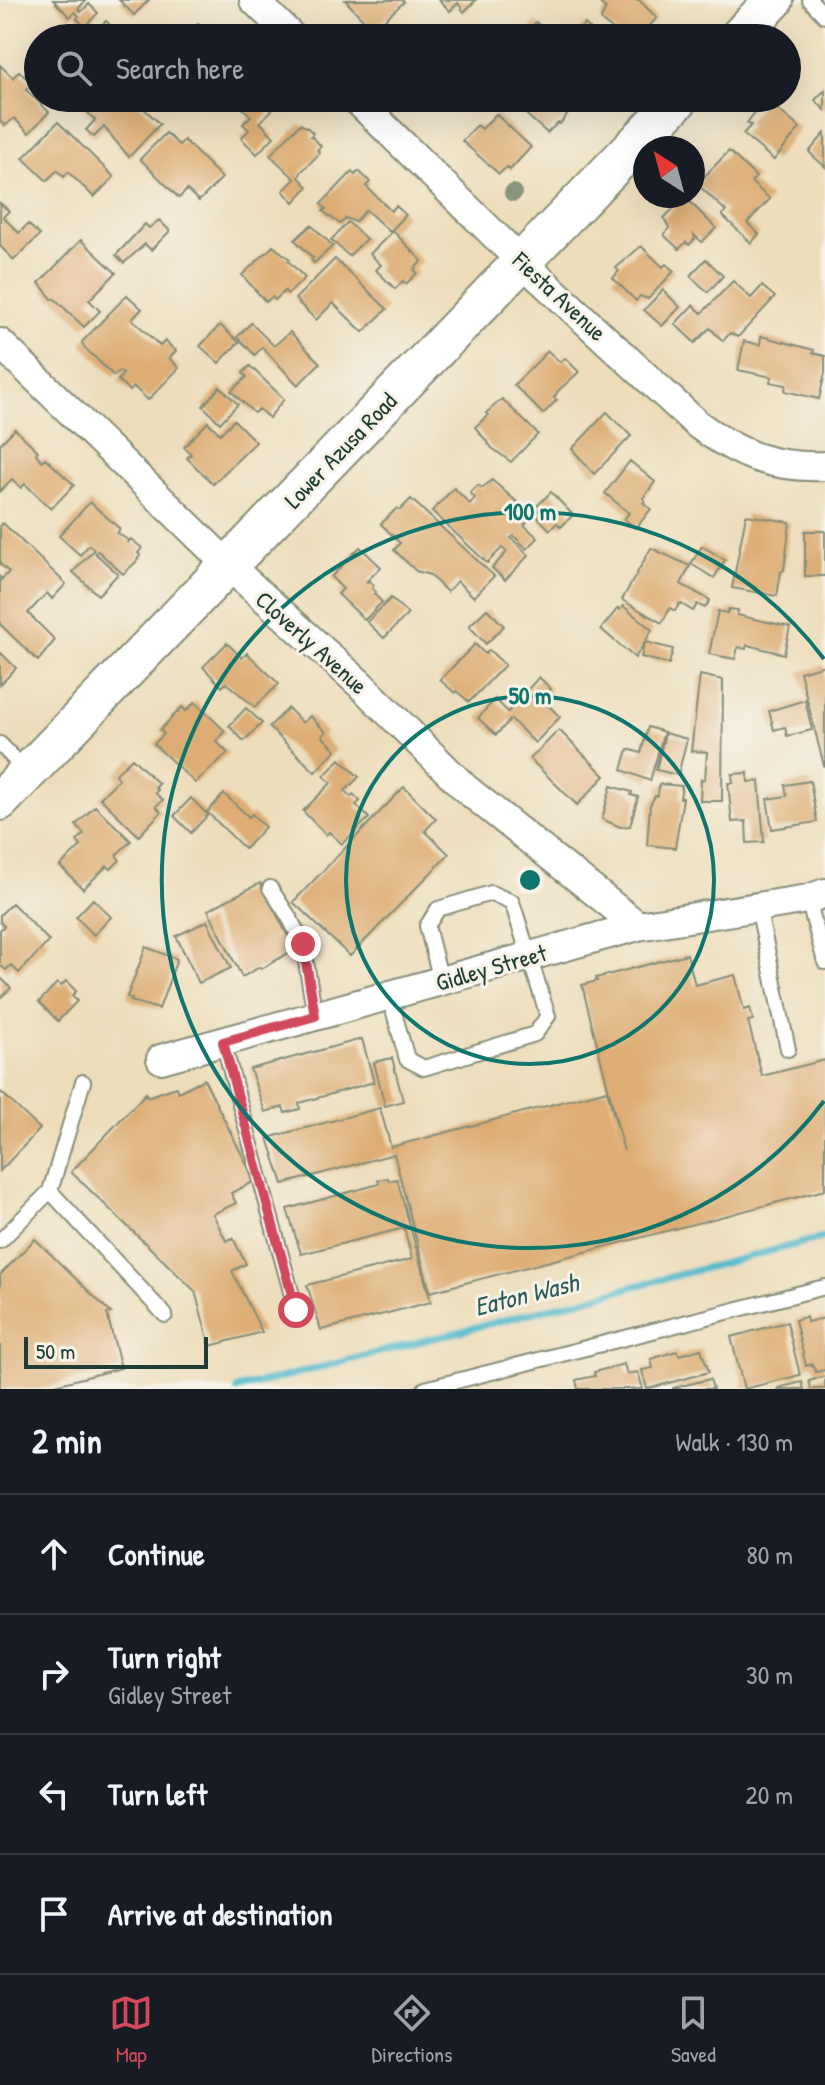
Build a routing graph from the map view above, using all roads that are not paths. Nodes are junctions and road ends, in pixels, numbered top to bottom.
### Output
1 (254, 0) edge
2 (774, 0) edge
3 (810, 0) edge
4 (825, 16) edge
5 (279, 24) edge
6 (751, 24) edge
7 (369, 112) edge
8 (667, 112) edge
9 (522, 262) junction
10 (0, 343) edge
11 (825, 466) edge
12 (228, 565) junction
13 (0, 744) edge
14 (27, 773) junction
15 (0, 801) edge
16 (270, 888) dead end
17 (816, 896) edge
18 (758, 907) junction
19 (638, 926) junction
20 (529, 956) junction
21 (825, 962) edge
22 (441, 981) junction
23 (389, 995) junction
24 (315, 1016) junction
25 (223, 1042) junction
26 (788, 1049) dead end
27 (161, 1059) dead end
28 (83, 1082) dead end
29 (50, 1191) junction
30 (0, 1241) edge
31 (825, 1287) edge
32 (296, 1310) dead end
33 (165, 1315) dead end
34 (425, 1389) edge

1 - 5 street
2 - 6 main road
3 - 4 lane
7 - 9 street, Fiesta Avenue
8 - 9 main road, Lower Azusa Road
9 - 11 street, Fiesta Avenue
9 - 12 main road, Lower Azusa Road
10 - 12 street, Cloverly Avenue
12 - 14 main road, Lower Azusa Road
12 - 19 street, Cloverly Avenue
13 - 14 lane
14 - 15 main road, Lower Azusa Road
16 - 24 lane
17 - 18 street, Gidley Street
17 - 21 lane
18 - 19 street, Gidley Street
18 - 26 lane
19 - 20 street, Gidley Street
20 - 22 street, Gidley Street
20 - 22 lane
20 - 23 lane
22 - 23 street, Gidley Street
23 - 24 street, Gidley Street
24 - 25 street, Gidley Street
25 - 27 street, Gidley Street
25 - 32 lane
28 - 29 lane
29 - 30 lane
29 - 33 lane
31 - 34 lane

